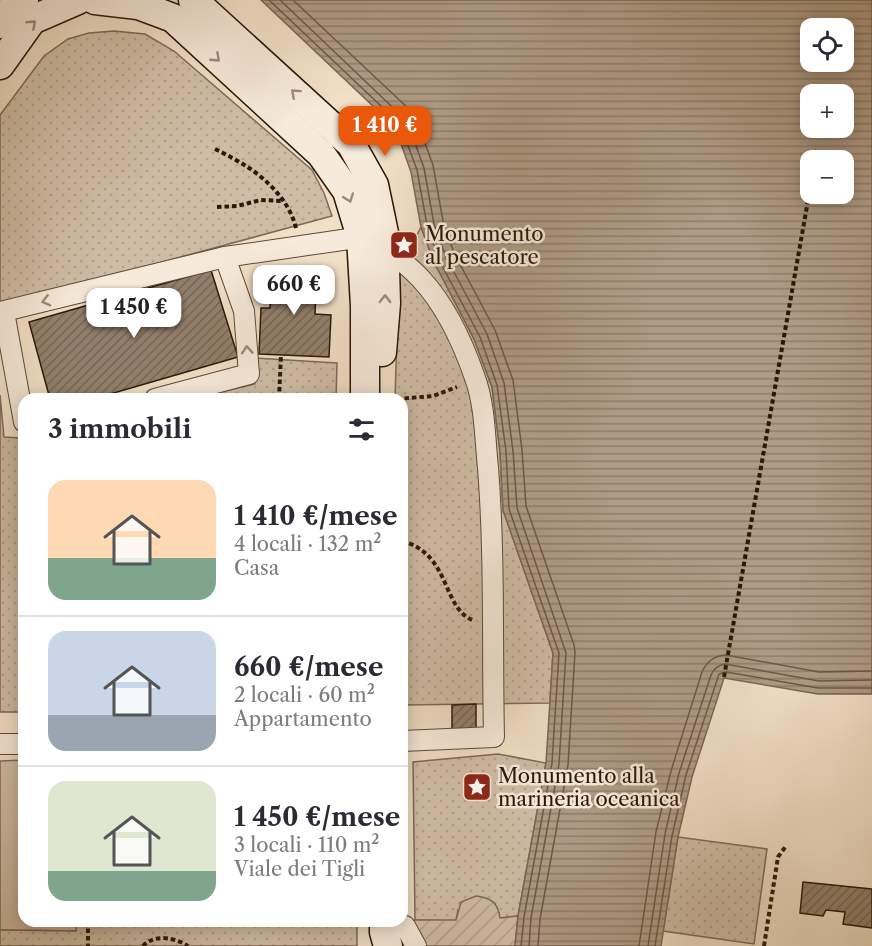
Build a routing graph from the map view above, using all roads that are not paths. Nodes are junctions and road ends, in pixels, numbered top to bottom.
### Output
1 (24, 0) edge
2 (78, 0) edge
3 (95, 0) edge
4 (183, 9) edge
5 (0, 24) edge
6 (0, 65) edge
7 (349, 239) dead end
8 (394, 255) dead end
9 (225, 257) junction
10 (2, 312) edge
11 (18, 393) edge
12 (178, 393) edge
13 (365, 393) edge
14 (378, 393) edge
15 (408, 741) edge
16 (0, 744) edge
17 (18, 744) edge
18 (388, 934) edge
19 (416, 946) edge

1 - 5 street
6 -> 2 street
3 - 4 street
4 -> 13 street
14 -> 4 street
7 - 9 street
8 - 15 street
9 -> 10 street
12 -> 9 street
10 - 11 street
16 - 17 street
18 - 19 street

